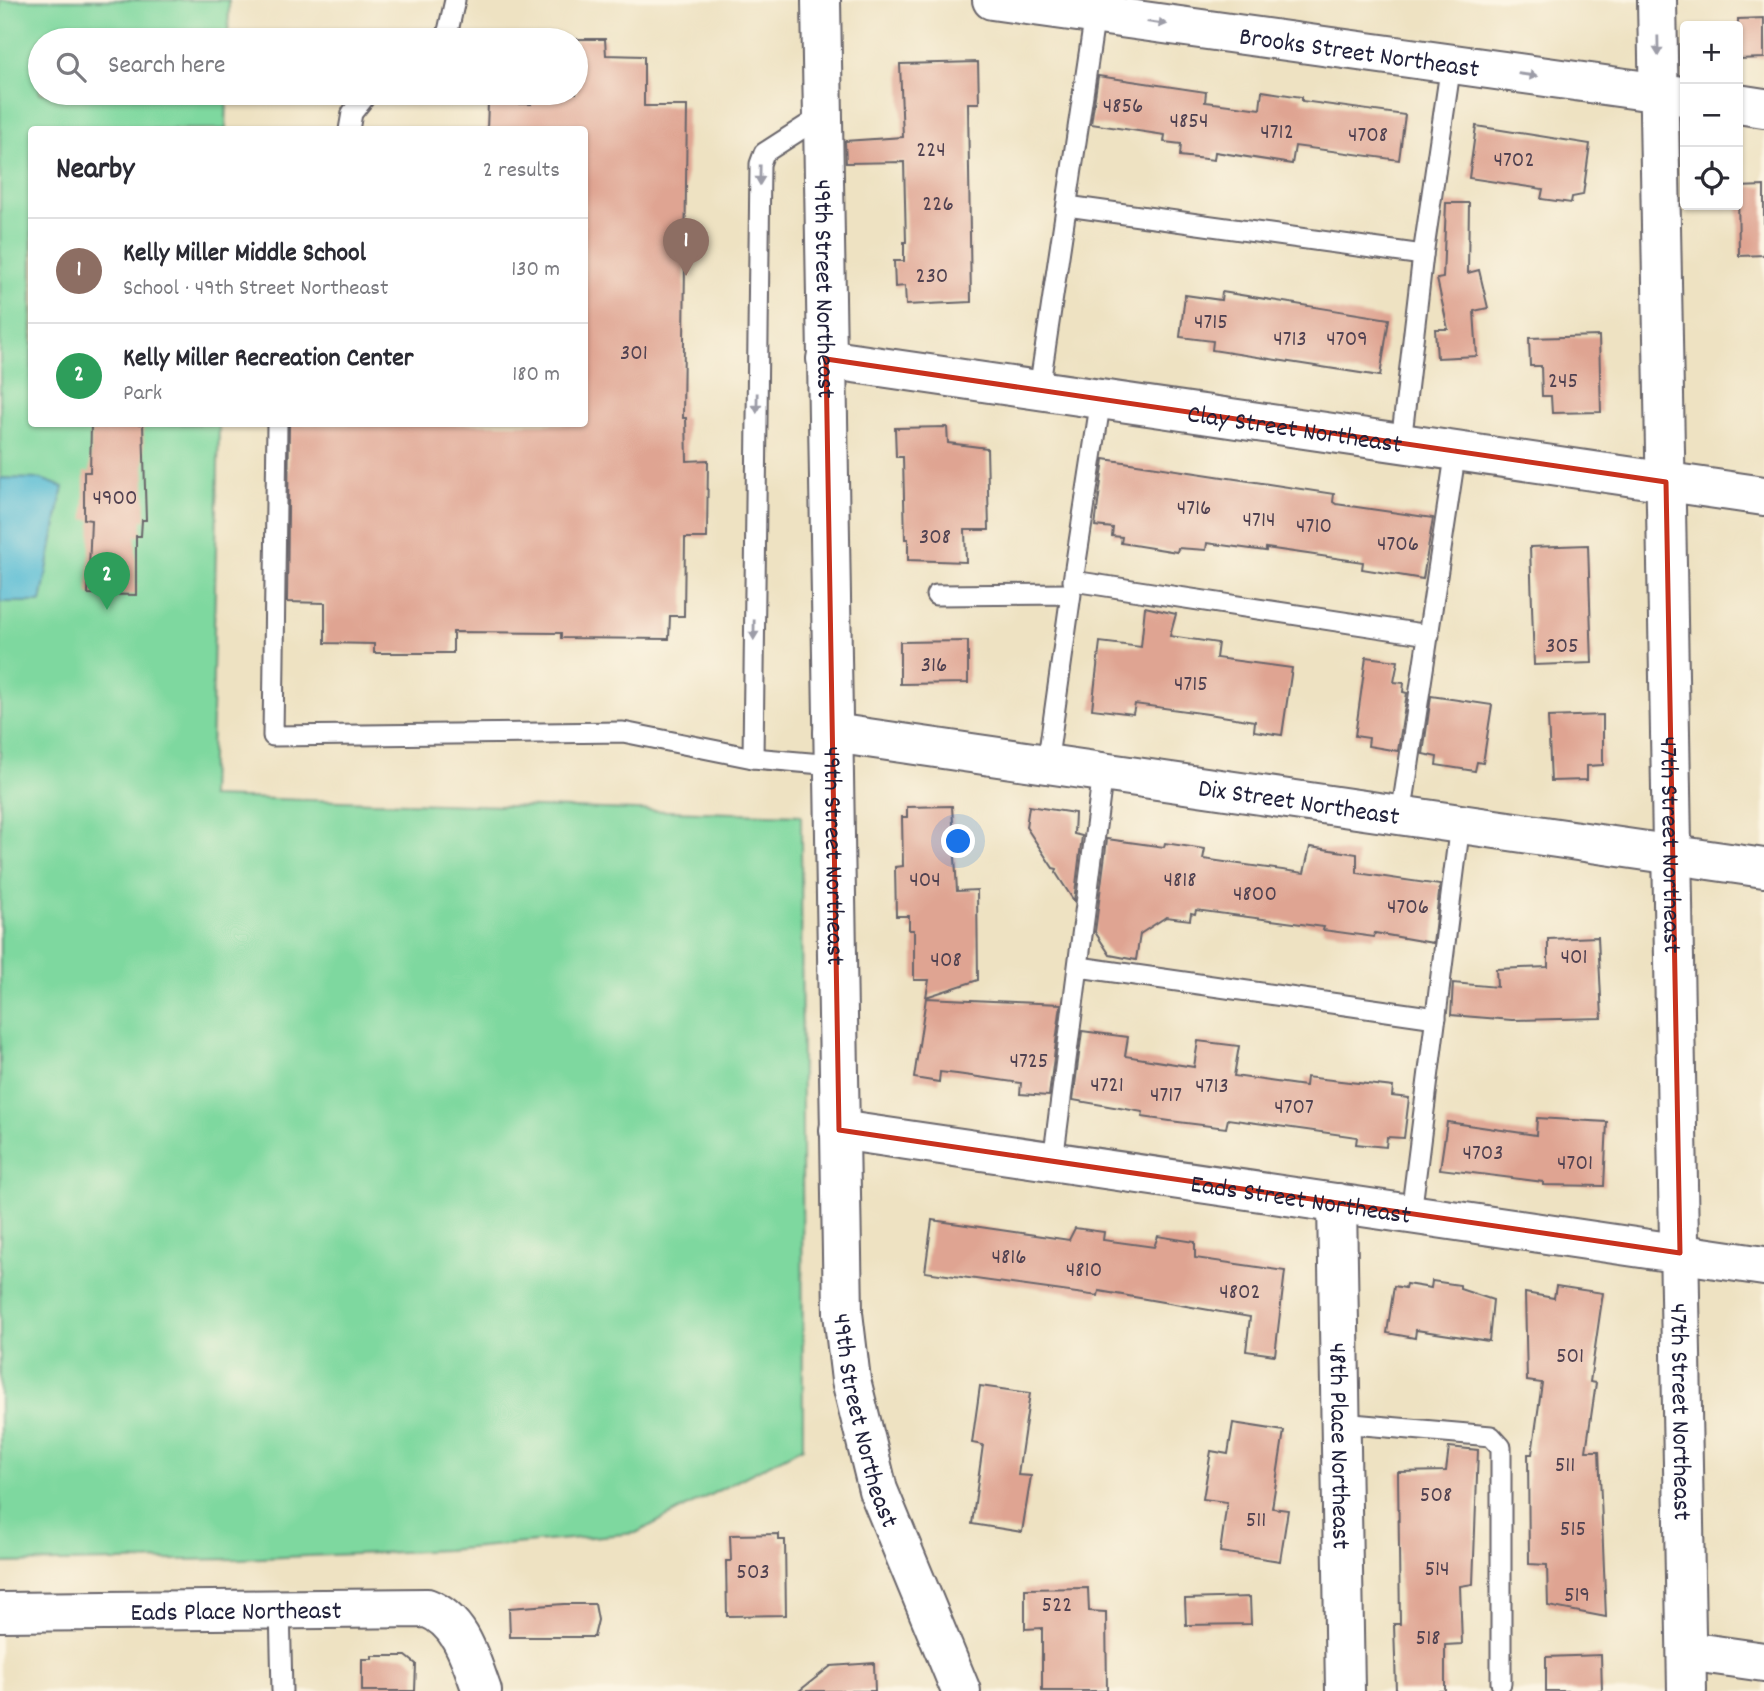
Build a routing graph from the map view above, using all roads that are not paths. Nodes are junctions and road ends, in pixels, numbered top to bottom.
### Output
1 (455, 0) edge
2 (821, 0) edge
3 (992, 0) edge
4 (1657, 0) edge
5 (1038, 3) edge
6 (1095, 14) junction
7 (449, 28) edge
8 (1451, 64) junction
9 (1672, 95) edge
10 (358, 105) edge
11 (1743, 105) edge
12 (1764, 108) edge
13 (823, 115) junction
14 (350, 126) edge
15 (1067, 206) junction
16 (1423, 255) junction
17 (827, 359) junction
18 (1039, 390) junction
19 (1101, 399) junction
20 (277, 427) edge
21 (1401, 443) junction
22 (1457, 450) junction
23 (1666, 482) junction
24 (1764, 496) edge
25 (1072, 588) junction
26 (936, 595) dead end
27 (1429, 635) junction
28 (833, 749) junction
29 (752, 758) junction
30 (1046, 765) junction
31 (1103, 772) junction
32 (1401, 816) junction
33 (1460, 824) junction
34 (1673, 855) junction
35 (1764, 868) edge
36 (1079, 967) junction
37 (1436, 1018) junction
38 (839, 1130) junction
39 (1053, 1161) junction
40 (1337, 1203) junction
41 (1411, 1214) junction
42 (1680, 1253) junction
43 (1764, 1266) edge
44 (1340, 1423) junction
45 (280, 1607) junction
46 (0, 1612) edge
47 (1687, 1651) junction
48 (1764, 1662) edge
49 (1502, 1683) dead end
50 (282, 1691) edge
51 (482, 1691) edge
52 (961, 1691) edge
53 (1345, 1691) edge
54 (1687, 1691) edge

1 - 7 lane
2 - 13 street, 49th Street Northeast
3 - 5 street, Brooks Street Northeast
4 -> 9 street, 47th Street Northeast
5 - 6 street, Brooks Street Northeast
6 -> 8 street, Brooks Street Northeast
6 - 15 lane
8 -> 9 street, Brooks Street Northeast
8 - 16 lane
9 - 23 street, 47th Street Northeast
10 - 14 lane
11 - 12 street
13 - 17 street, 49th Street Northeast
13 -> 29 lane
15 - 16 lane
15 - 18 lane
16 - 21 lane
17 - 18 street, Clay Street Northeast
17 - 28 street, 49th Street Northeast
18 - 19 street, Clay Street Northeast
19 - 21 street, Clay Street Northeast
19 - 25 lane
20 - 29 lane
21 - 22 street, Clay Street Northeast
22 - 23 street, Clay Street Northeast
22 - 27 lane
23 - 24 street, Clay Street Northeast
23 - 34 street, 47th Street Northeast
25 - 26 lane
25 - 27 lane
25 - 30 lane
27 - 32 lane
28 - 29 lane
28 - 30 street, Dix Street Northeast
28 - 38 street, 49th Street Northeast
30 - 31 street, Dix Street Northeast
31 - 32 street, Dix Street Northeast
31 - 36 lane
32 - 33 street, Dix Street Northeast
33 - 34 street, Dix Street Northeast
33 - 37 lane
34 - 35 street, Dix Street Northeast
34 - 42 street, 47th Street Northeast
36 - 37 lane
36 - 39 lane
37 - 41 lane
38 - 39 street, Eads Street Northeast
38 - 52 street, 49th Street Northeast
39 - 40 street, Eads Street Northeast
40 - 41 street, Eads Street Northeast
40 - 44 street, 48th Place Northeast
41 - 42 street, Eads Street Northeast
42 - 43 street, Eads Street Northeast
42 - 47 street, 47th Street Northeast
44 - 49 lane
44 - 53 street, 48th Place Northeast
45 - 46 street, Eads Place Northeast
45 - 50 lane
45 - 51 street, Eads Place Northeast
47 - 48 street
47 - 54 street, 47th Street Northeast

